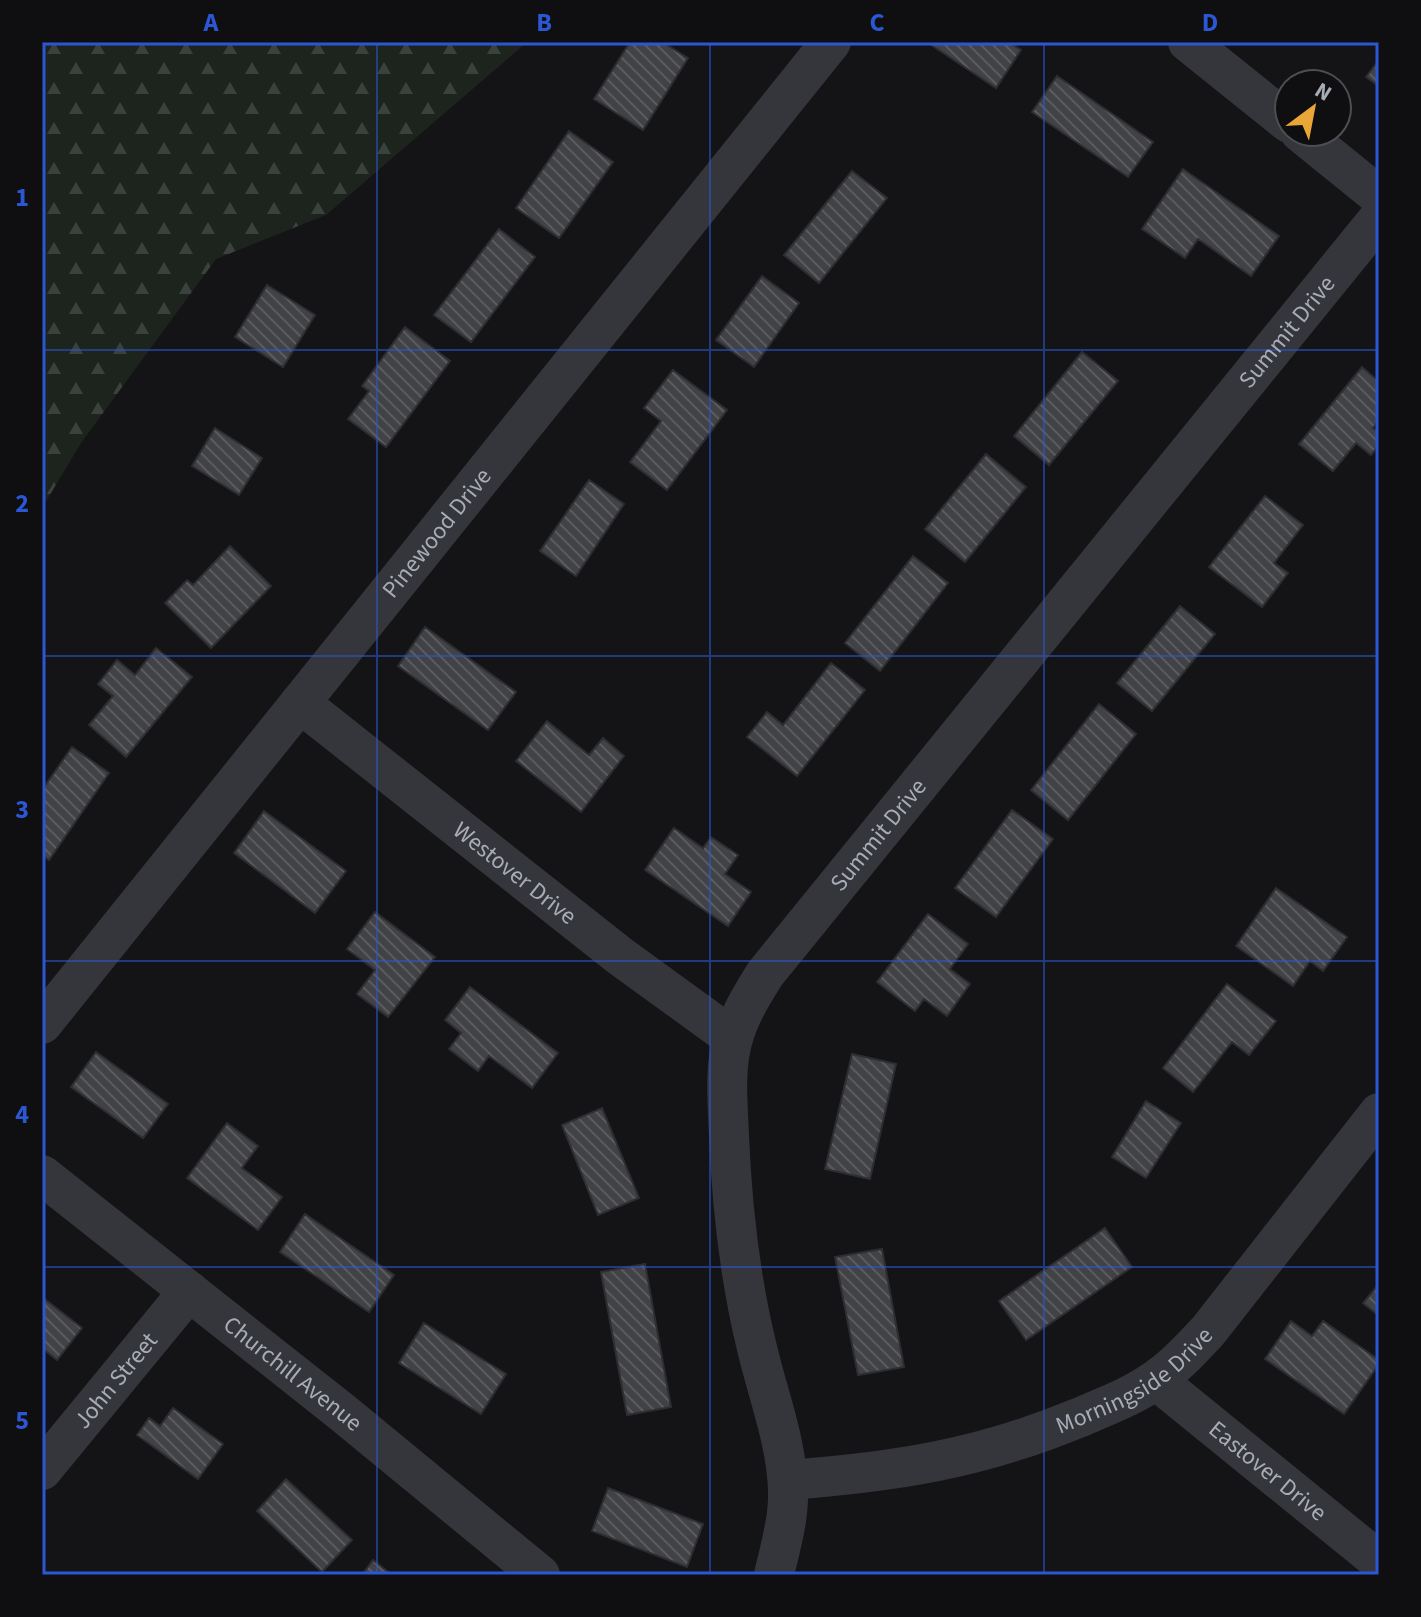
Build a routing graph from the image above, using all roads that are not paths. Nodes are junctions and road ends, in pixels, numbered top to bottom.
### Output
1 (831, 42) edge
2 (1188, 42) edge
3 (1273, 110) edge
4 (1320, 148) edge
5 (1379, 196) edge
6 (1379, 218) edge
7 (300, 703) junction
8 (42, 1024) edge
9 (733, 1038) junction
10 (1379, 1113) edge
11 (42, 1175) edge
12 (189, 1291) junction
13 (1156, 1380) junction
14 (42, 1470) edge
15 (788, 1480) junction
16 (1379, 1561) edge
17 (540, 1575) edge
18 (774, 1575) edge

1 - 7 street, Pinewood Drive
2 - 3 street
4 - 5 street
6 - 9 street, Summit Drive
7 - 8 street, Pinewood Drive
7 - 9 street, Westover Drive
9 - 15 street, Summit Drive
10 - 13 street, Morningside Drive
11 - 12 street, Churchill Avenue
12 - 14 street, John Street
12 - 17 street, Churchill Avenue
13 - 15 street, Morningside Drive
13 - 16 street, Eastover Drive
15 - 18 street, Summit Drive

